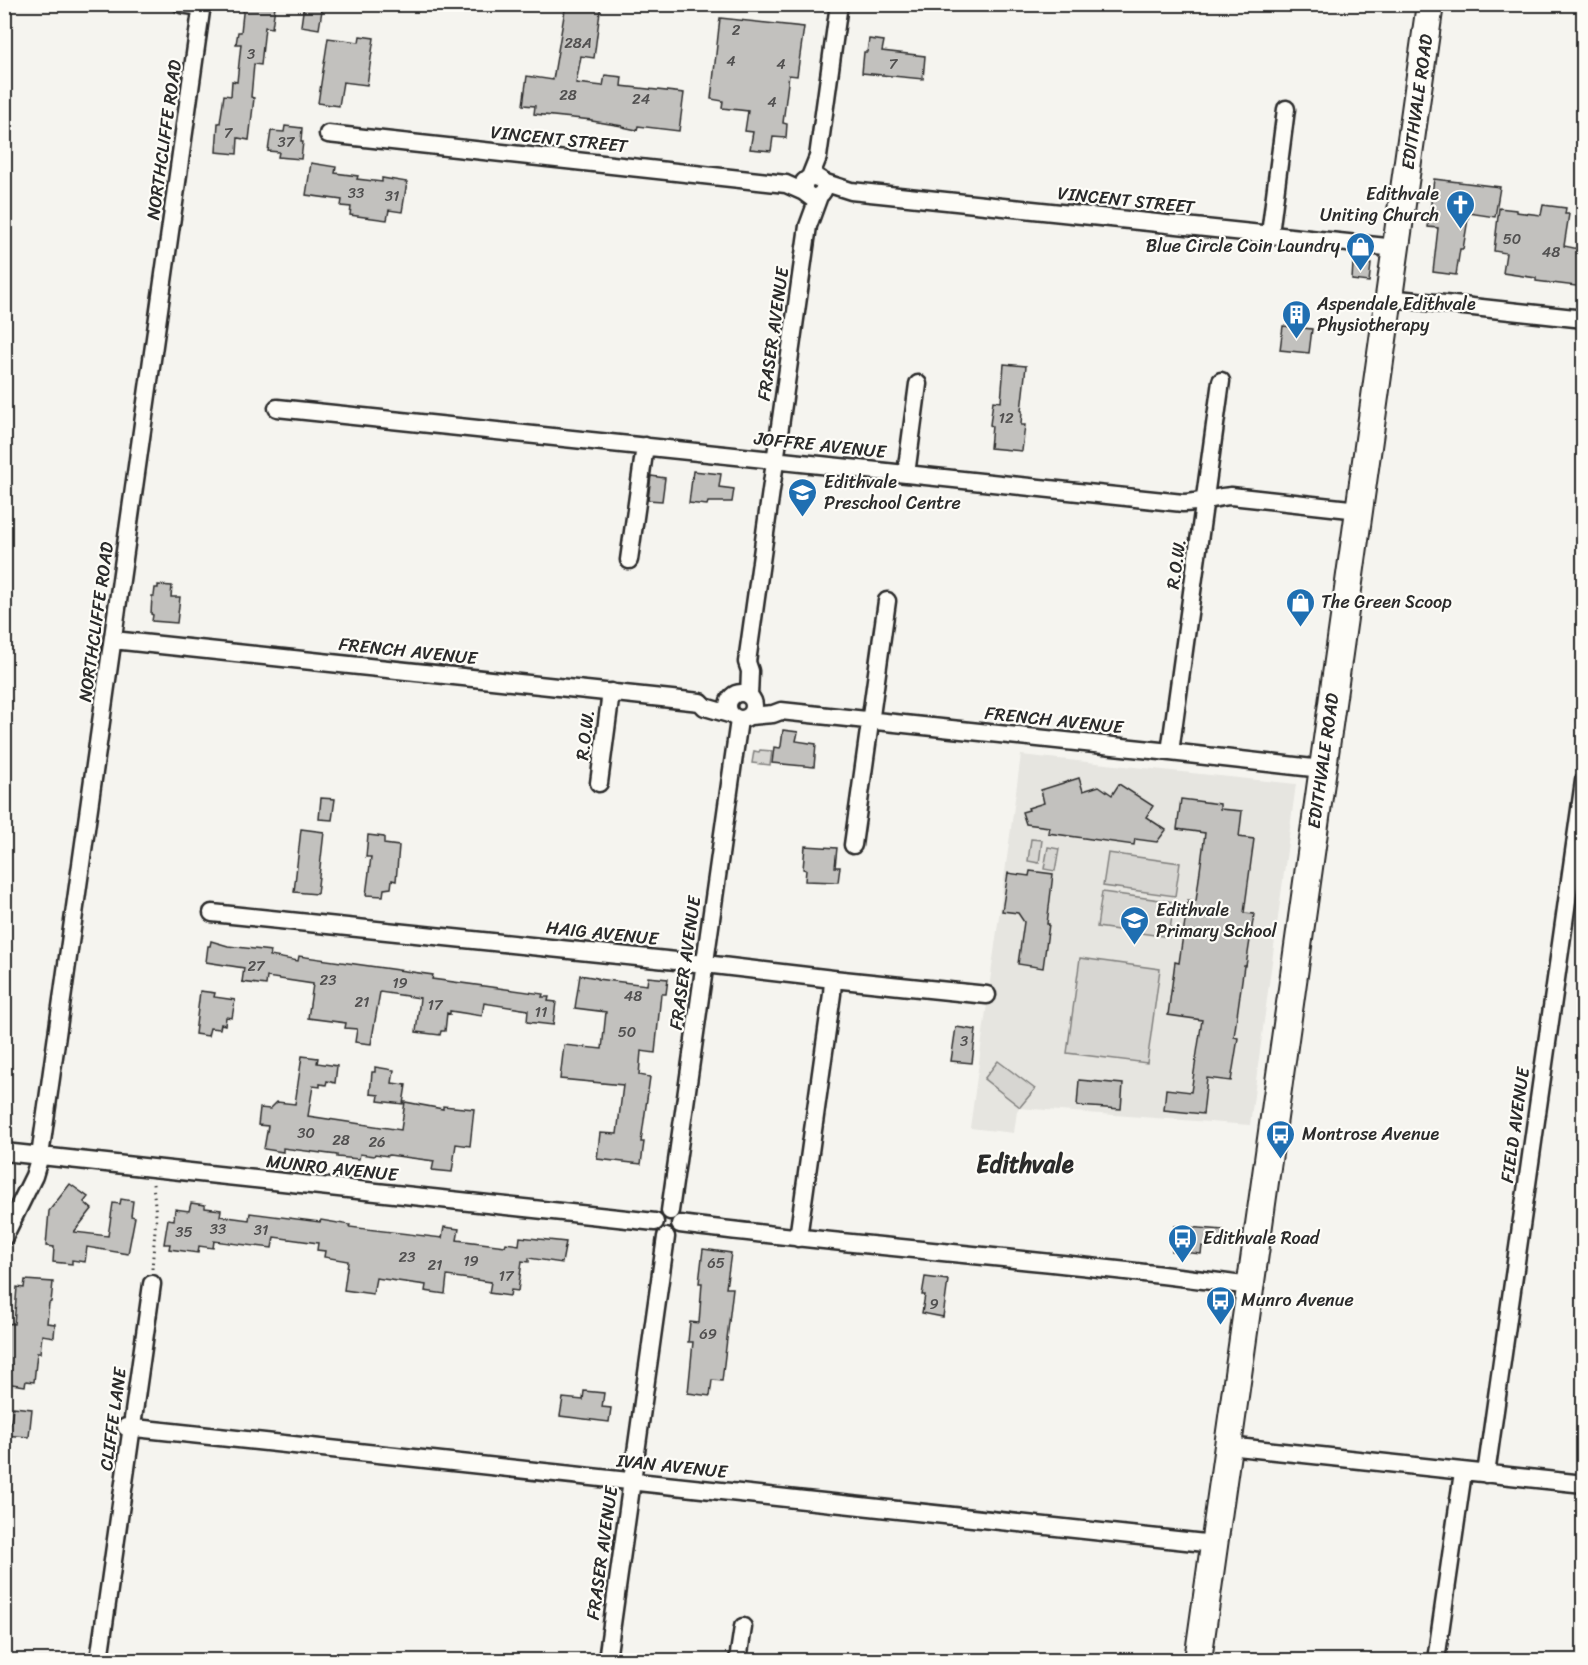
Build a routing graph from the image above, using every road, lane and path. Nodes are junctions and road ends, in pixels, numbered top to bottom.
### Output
1 (181, 4) edge
2 (839, 4) edge
3 (1430, 4) edge
4 (202, 6) edge
5 (1286, 109) dead end
6 (328, 134) dead end
7 (814, 187) junction
8 (1270, 234) junction
9 (1396, 248) junction
10 (1389, 298) junction
11 (1584, 319) edge
12 (1221, 381) dead end
13 (918, 384) dead end
14 (277, 408) dead end
15 (645, 446) junction
16 (775, 460) junction
17 (906, 474) junction
18 (1205, 501) junction
19 (1359, 510) junction
20 (630, 560) dead end
21 (887, 601) dead end
22 (113, 640) junction
23 (610, 692) junction
24 (741, 706) junction
25 (871, 720) junction
26 (1170, 752) junction
27 (1322, 769) junction
28 (1584, 781) edge
29 (599, 783) dead end
30 (853, 845) dead end
31 (212, 913) dead end
32 (705, 964) junction
33 (833, 979) junction
34 (987, 995) dead end
35 (4, 1152) edge
36 (40, 1156) junction
37 (153, 1184) dead end
38 (670, 1211) junction
39 (655, 1222) junction
40 (681, 1224) junction
41 (4, 1237) edge
42 (666, 1237) junction
43 (798, 1238) junction
44 (152, 1284) joint
45 (1250, 1286) junction
46 (129, 1428) junction
47 (1228, 1446) junction
48 (1462, 1472) junction
49 (1486, 1474) junction
50 (631, 1481) junction
51 (1584, 1484) edge
52 (1214, 1544) junction
53 (743, 1627) dead end
54 (99, 1660) edge
55 (607, 1660) edge
56 (738, 1660) edge
57 (1198, 1660) edge
58 (1436, 1660) edge

1 - 4 street
2 - 7 street, FRASER AVENUE
3 - 9 highway, EDITHVALE ROAD
4 - 22 street, NORTHCLIFFE ROAD
5 - 8 street
6 - 7 street, VINCENT STREET
7 - 8 street, VINCENT STREET
7 - 16 street, FRASER AVENUE
8 - 9 street, VINCENT STREET
9 - 10 highway, EDITHVALE ROAD
10 - 11 street
10 - 19 highway, EDITHVALE ROAD
12 - 18 street, R.O.W.
13 - 17 street
14 - 15 street, JOFFRE AVENUE
15 - 16 street, JOFFRE AVENUE
15 - 20 street
16 - 17 street, JOFFRE AVENUE
16 - 24 street, FRASER AVENUE
17 - 18 street, JOFFRE AVENUE
18 - 19 street, JOFFRE AVENUE
18 - 26 street, R.O.W.
19 - 27 highway, EDITHVALE ROAD
21 - 25 street
22 - 23 street, FRENCH AVENUE
22 - 36 street, NORTHCLIFFE ROAD
23 - 24 street, FRENCH AVENUE
23 - 29 street, R.O.W.
24 - 25 street, FRENCH AVENUE
24 - 32 street, FRASER AVENUE
25 - 26 street, FRENCH AVENUE
25 - 30 street
26 - 27 street, FRENCH AVENUE
27 - 45 highway, EDITHVALE ROAD
28 - 49 street, FIELD AVENUE
31 - 32 street, HAIG AVENUE
32 - 33 street, HAIG AVENUE
32 - 38 street, FRASER AVENUE
33 - 34 street, HAIG AVENUE
33 - 43 street
35 - 36 street, MUNRO AVENUE
36 - 39 street, MUNRO AVENUE
36 - 41 street, NORTHCLIFFE ROAD
37 - 44 path
38 - 39 street
38 - 40 street
39 - 42 street
40 - 42 street
40 - 43 street
42 - 50 street, FRASER AVENUE
43 - 45 street
44 - 46 street, CLIFFE LANE
45 - 47 highway, EDITHVALE ROAD
46 - 50 street, IVAN AVENUE
46 - 54 street, CLIFFE LANE
47 - 48 street
47 - 52 highway, EDITHVALE ROAD
48 - 49 street
48 - 58 street
49 - 51 street
50 - 52 street, IVAN AVENUE
50 - 55 street, FRASER AVENUE
52 - 57 highway, EDITHVALE ROAD
53 - 56 street

